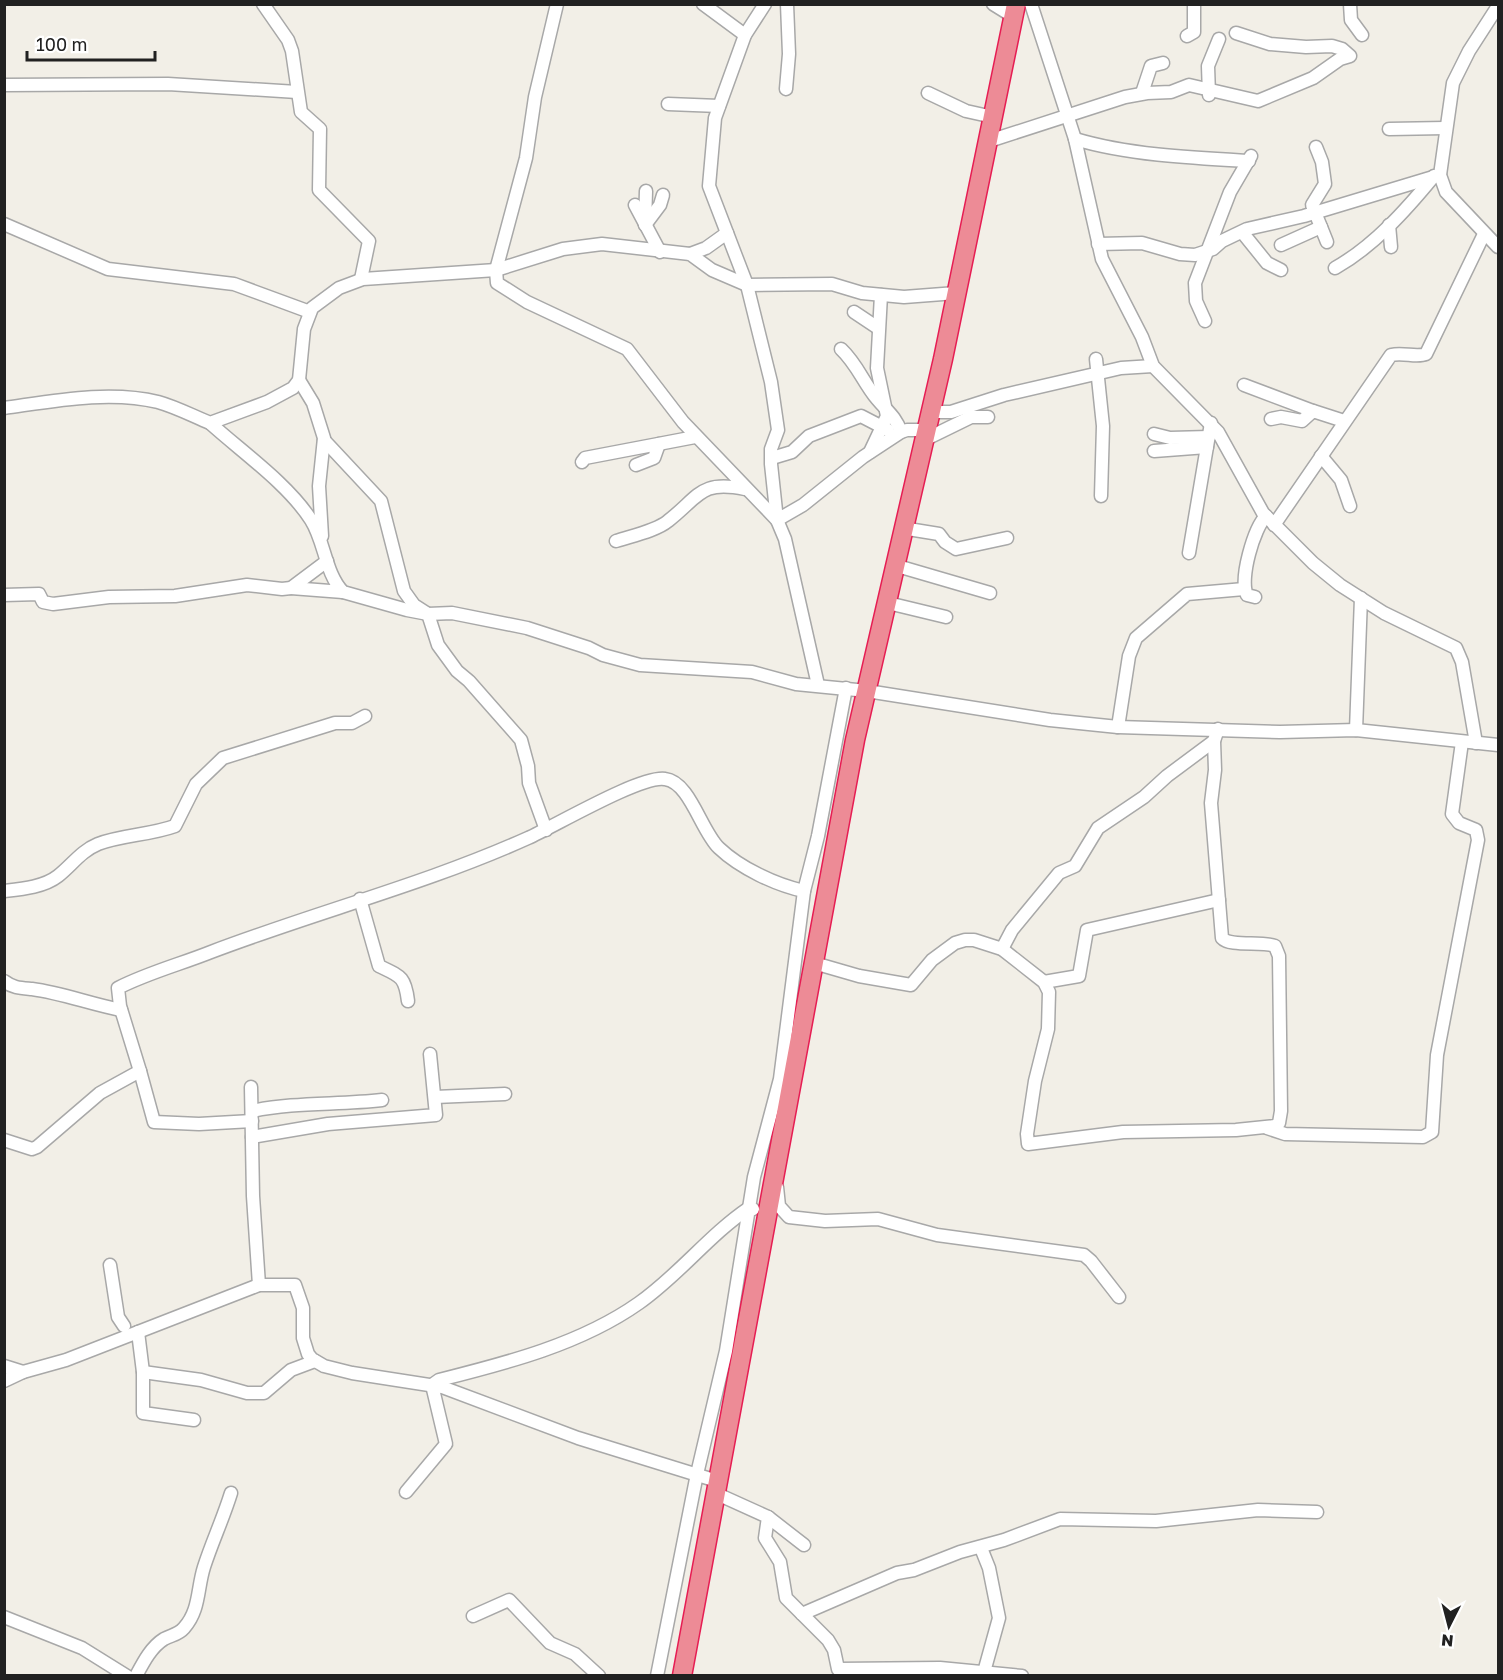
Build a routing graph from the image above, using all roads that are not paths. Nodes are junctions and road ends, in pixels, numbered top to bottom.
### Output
1 (263, 4) edge
2 (557, 4) edge
3 (703, 4) edge
4 (765, 4) edge
5 (787, 4) edge
6 (993, 4) edge
7 (1031, 4) edge
8 (1194, 4) edge
9 (1350, 4) edge
10 (1498, 6) edge
11 (1015, 11) edge
12 (1236, 33) dead end
13 (745, 35) junction
14 (1362, 35) dead end
15 (1187, 36) dead end
16 (1219, 39) dead end
17 (1163, 63) dead end
18 (4, 85) edge
19 (786, 89) dead end
20 (297, 92) junction
21 (1208, 92) junction
22 (928, 93) dead end
23 (1142, 93) junction
24 (668, 104) dead end
25 (719, 106) junction
26 (1067, 115) junction
27 (993, 117) junction
28 (1445, 128) junction
29 (1389, 129) dead end
30 (1075, 139) junction
31 (989, 141) junction
32 (1316, 147) dead end
33 (1437, 175) junction
34 (646, 191) dead end
35 (663, 195) dead end
36 (635, 205) dead end
37 (1315, 212) junction
38 (4, 224) edge
39 (645, 225) junction
40 (1389, 225) junction
41 (1321, 227) junction
42 (1242, 232) junction
43 (727, 233) junction
44 (1484, 234) junction
45 (1328, 242) dead end
46 (1098, 244) junction
47 (1281, 245) dead end
48 (1391, 247) dead end
49 (1498, 247) edge
50 (660, 252) junction
51 (1205, 252) junction
52 (690, 254) junction
53 (1335, 268) dead end
54 (496, 270) junction
55 (1281, 270) dead end
56 (361, 279) junction
57 (747, 285) junction
58 (956, 293) junction
59 (881, 295) junction
60 (310, 312) junction
61 (854, 312) dead end
62 (1204, 321) dead end
63 (878, 328) junction
64 (841, 349) dead end
65 (1096, 359) dead end
66 (1153, 366) junction
67 (1098, 374) junction
68 (300, 380) junction
69 (1244, 385) dead end
70 (4, 408) edge
71 (887, 409) junction
72 (1313, 411) junction
73 (930, 412) junction
74 (988, 417) dead end
75 (1271, 419) dead end
76 (1344, 422) junction
77 (210, 423) junction
78 (1211, 423) junction
79 (883, 428) junction
80 (901, 432) junction
81 (1154, 434) dead end
82 (926, 435) junction
83 (696, 437) junction
84 (324, 440) junction
85 (1208, 442) junction
86 (659, 444) junction
87 (1154, 451) dead end
88 (870, 452) junction
89 (1321, 456) junction
90 (772, 458) junction
91 (582, 462) dead end
92 (636, 465) dead end
93 (746, 489) junction
94 (1101, 496) dead end
95 (1350, 506) dead end
96 (777, 520) junction
97 (1270, 521) junction
98 (902, 528) junction
99 (1007, 538) dead end
100 (616, 542) dead end
101 (322, 546) junction
102 (1189, 553) dead end
103 (327, 561) junction
104 (894, 565) junction
105 (291, 588) junction
106 (1244, 589) junction
107 (344, 592) junction
108 (990, 593) dead end
109 (4, 596) edge
110 (1255, 597) dead end
111 (1360, 598) junction
112 (888, 603) junction
113 (428, 614) junction
114 (946, 617) dead end
115 (818, 685) junction
116 (846, 688) junction
117 (867, 691) junction
118 (365, 716) dead end
119 (1118, 728) junction
120 (1218, 729) junction
121 (1356, 730) junction
122 (1214, 741) junction
123 (1462, 742) junction
124 (1476, 743) junction
125 (1498, 745) edge
126 (546, 830) junction
127 (4, 891) edge
128 (804, 891) junction
129 (360, 899) junction
130 (1219, 900) junction
131 (1002, 949) junction
132 (814, 963) junction
133 (4, 981) edge
134 (1044, 982) junction
135 (408, 1001) dead end
136 (121, 1010) junction
137 (430, 1054) dead end
138 (140, 1071) junction
139 (251, 1087) dead end
140 (506, 1094) dead end
141 (435, 1096) junction
142 (381, 1101) dead end
143 (252, 1116) junction
144 (1267, 1128) junction
145 (252, 1137) junction
146 (4, 1140) edge
147 (775, 1174) junction
148 (749, 1208) junction
149 (767, 1212) junction
150 (110, 1265) dead end
151 (259, 1286) junction
152 (1119, 1297) dead end
153 (131, 1332) junction
154 (315, 1361) junction
155 (4, 1366) edge
156 (23, 1371) junction
157 (143, 1372) junction
158 (4, 1381) edge
159 (432, 1385) junction
160 (194, 1420) dead end
161 (697, 1474) junction
162 (716, 1487) junction
163 (406, 1492) dead end
164 (231, 1493) dead end
165 (1317, 1512) dead end
166 (768, 1517) junction
167 (804, 1545) dead end
168 (981, 1548) junction
169 (802, 1614) junction
170 (473, 1616) dead end
171 (4, 1617) edge
172 (984, 1672) junction
173 (127, 1676) edge
174 (136, 1676) edge
175 (599, 1676) edge
176 (657, 1676) edge
177 (682, 1676) edge
178 (1022, 1676) edge

1 - 20 street
2 - 54 street
3 - 13 street
4 - 13 street
5 - 19 street
6 - 11 street
7 - 26 street
8 - 15 street
9 - 14 street
10 - 28 street
11 - 27 highway
12 - 21 street
13 - 25 street
16 - 21 street
17 - 23 street
18 - 20 street
20 - 56 street
21 - 23 street
22 - 27 street
23 - 26 street
24 - 25 street
25 - 43 street
26 - 30 street
26 - 31 street
27 - 31 highway
28 - 29 street
28 - 33 street
30 - 46 street
30 - 51 street
31 - 58 highway
32 - 37 street
33 - 37 street
33 - 40 street
33 - 44 street
34 - 39 street
35 - 39 street
36 - 39 street
37 - 41 street
37 - 42 street
38 - 60 street
39 - 50 street
40 - 48 street
40 - 53 street
41 - 45 street
41 - 47 street
42 - 51 street
42 - 55 street
43 - 52 street
43 - 57 street
44 - 49 street
44 - 76 street
46 - 51 street
46 - 66 street
50 - 52 street
50 - 54 street
51 - 62 street
52 - 57 street
54 - 56 street
54 - 83 street
56 - 60 street
57 - 59 street
57 - 90 street
58 - 59 street
58 - 73 highway
59 - 63 street
60 - 68 street
61 - 63 street
63 - 71 street
64 - 71 street
65 - 67 street
66 - 67 street
66 - 78 street
67 - 73 street
67 - 94 street
68 - 77 street
68 - 84 street
69 - 72 street
70 - 77 street
71 - 79 street
71 - 80 street
72 - 75 street
72 - 76 street
73 - 82 highway
74 - 82 street
76 - 89 street
77 - 101 street
78 - 85 street
78 - 97 street
79 - 80 street
79 - 88 street
79 - 90 street
80 - 82 street
80 - 88 street
81 - 85 street
82 - 98 highway
83 - 86 street
83 - 93 street
84 - 101 street
84 - 113 street
85 - 87 street
85 - 102 street
86 - 91 street
86 - 92 street
88 - 96 street
89 - 95 street
89 - 97 street
90 - 96 street
93 - 96 street
93 - 100 street
96 - 115 street
97 - 106 street
97 - 111 street
98 - 99 street
98 - 104 highway
101 - 103 street
103 - 105 street
103 - 107 street
104 - 108 street
104 - 112 highway
105 - 107 street
105 - 109 street
106 - 110 street
106 - 119 street
107 - 113 street
111 - 121 street
111 - 124 street
112 - 114 street
112 - 117 highway
113 - 115 street
113 - 126 street
115 - 116 street
116 - 117 street
116 - 128 street
117 - 119 street
117 - 132 highway
118 - 127 street
119 - 120 street
120 - 121 street
120 - 122 street
121 - 123 street
122 - 130 street
122 - 131 street
123 - 124 street
123 - 144 street
124 - 125 street
126 - 128 street
126 - 129 street
128 - 148 street
129 - 135 street
129 - 136 street
130 - 134 street
130 - 144 street
131 - 132 street
131 - 134 street
132 - 147 highway
133 - 136 street
134 - 144 street
136 - 138 street
137 - 141 street
138 - 143 street
138 - 146 street
139 - 143 street
140 - 141 street
141 - 145 street
142 - 143 street
143 - 145 street
145 - 151 street
147 - 149 highway
147 - 152 street
148 - 149 street
148 - 159 street
148 - 161 street
149 - 162 highway
150 - 153 street
151 - 153 street
151 - 154 street
153 - 156 street
153 - 157 street
154 - 157 street
154 - 159 street
155 - 156 street
156 - 158 street
157 - 160 street
159 - 161 street
159 - 163 street
161 - 162 street
161 - 176 street
162 - 166 street
162 - 177 highway
164 - 174 street
165 - 168 street
166 - 167 street
166 - 169 street
168 - 169 street
168 - 172 street
169 - 172 street
170 - 175 street
171 - 173 street
172 - 178 street

